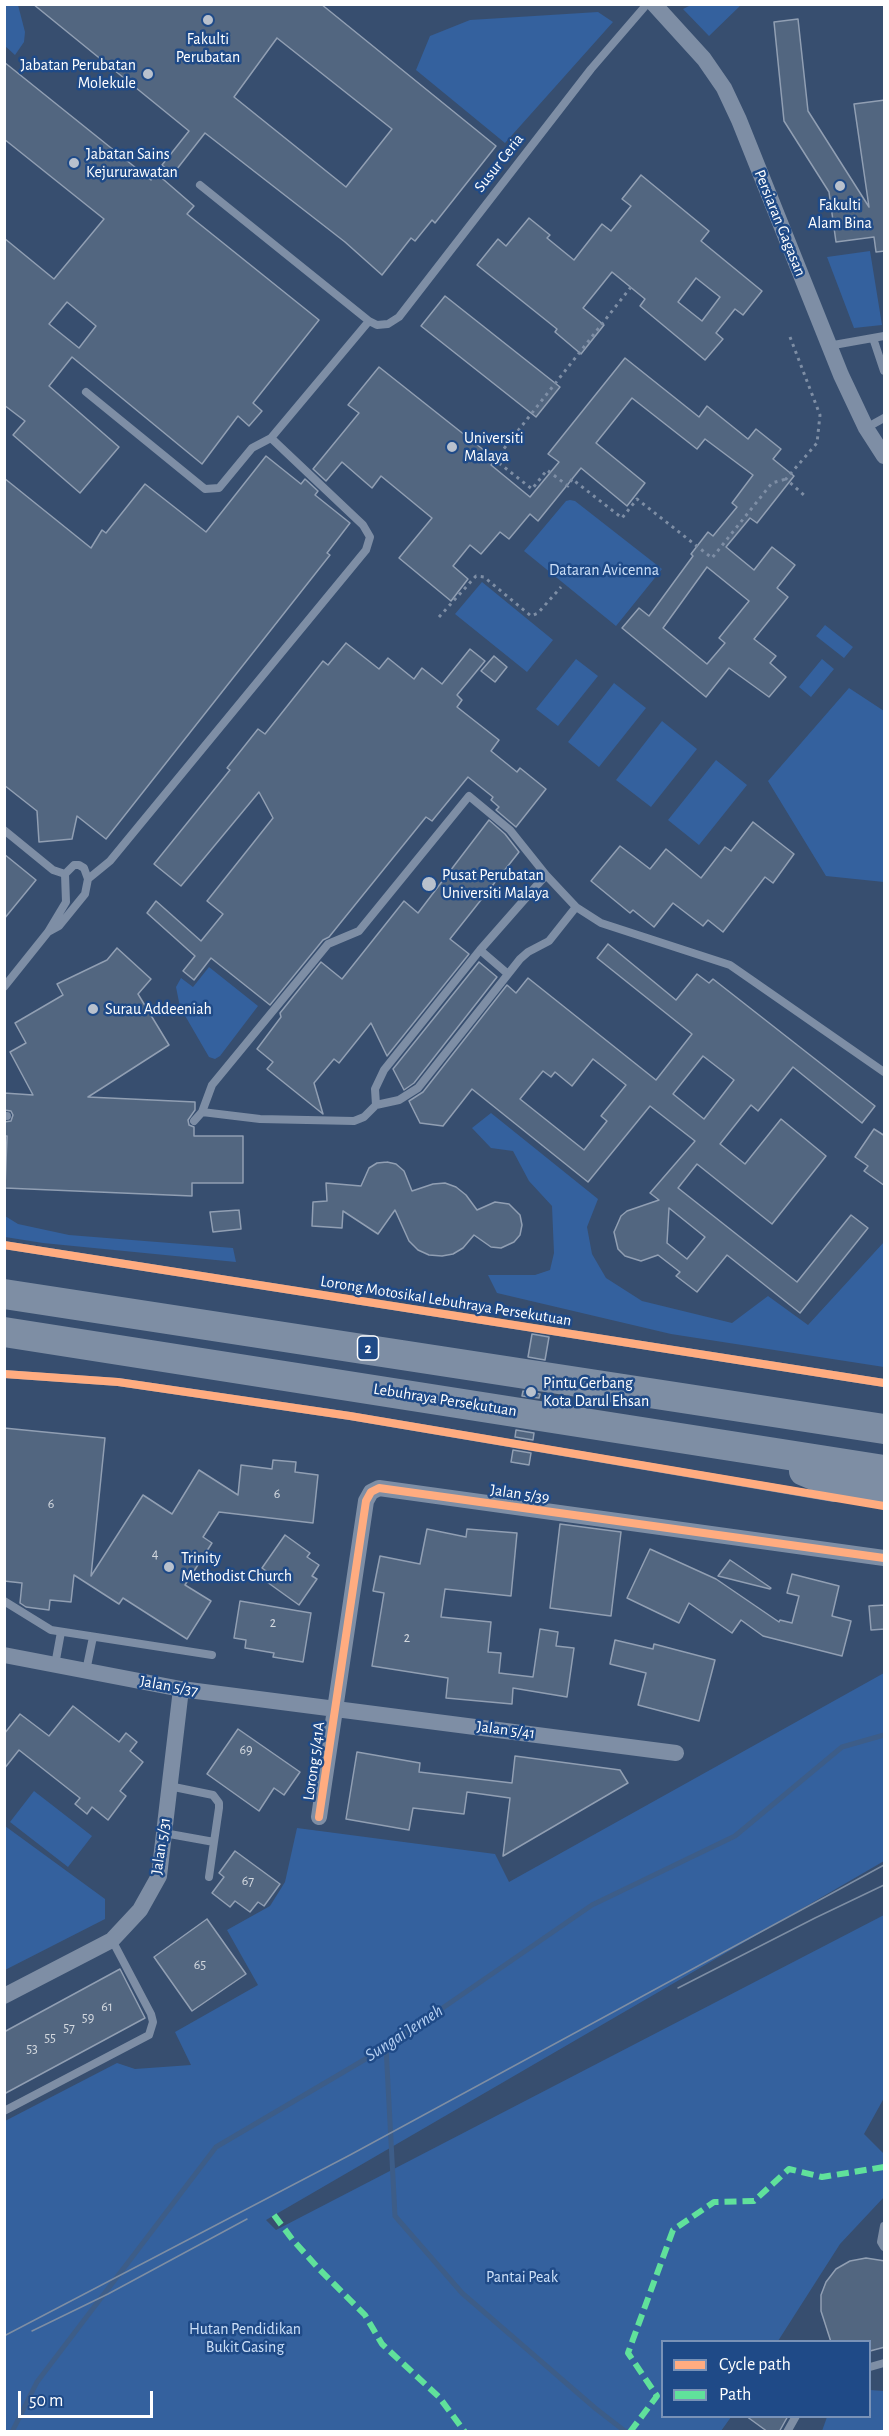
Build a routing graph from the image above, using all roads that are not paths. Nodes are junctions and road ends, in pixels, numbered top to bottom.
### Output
1 (647, 4) edge
2 (654, 4) edge
3 (200, 185) dead end
4 (369, 321) junction
5 (885, 336) edge
6 (873, 338) junction
7 (828, 346) junction
8 (885, 371) edge
9 (86, 392) dead end
10 (885, 418) edge
11 (866, 428) junction
12 (271, 438) junction
13 (885, 456) edge
14 (4, 830) edge
15 (65, 874) junction
16 (546, 875) junction
17 (88, 879) junction
18 (576, 907) junction
19 (48, 932) junction
20 (480, 950) junction
21 (508, 974) junction
22 (4, 987) edge
23 (885, 1072) edge
24 (376, 1105) junction
25 (202, 1112) junction
26 (194, 1121) dead end
27 (4, 1245) edge
28 (4, 1294) edge
29 (4, 1332) edge
30 (4, 1374) edge
31 (885, 1383) edge
32 (885, 1429) edge
33 (746, 1448) junction
34 (885, 1470) edge
35 (820, 1487) junction
36 (885, 1494) edge
37 (885, 1506) edge
38 (885, 1558) edge
39 (4, 1601) edge
40 (61, 1632) junction
41 (93, 1637) junction
42 (4, 1655) edge
43 (212, 1655) dead end
44 (55, 1665) junction
45 (86, 1671) junction
46 (180, 1689) junction
47 (335, 1708) junction
48 (676, 1753) dead end
49 (170, 1786) junction
50 (319, 1817) dead end
51 (164, 1833) junction
52 (214, 1842) junction
53 (209, 1877) dead end
54 (112, 1940) junction
55 (4, 1996) edge
56 (4, 2111) edge
57 (885, 2226) edge
58 (885, 2247) edge
59 (795, 2418) edge
60 (787, 2432) edge

1 - 4 lane, Susur Ceria
2 - 7 street, Persiaran Gagasan
3 - 4 lane
4 - 12 lane
5 - 6 lane
6 - 7 lane
6 - 8 lane
7 - 11 street, Persiaran Gagasan
9 - 12 lane
10 - 11 lane
11 - 13 street, Persiaran Gagasan
12 - 17 lane
14 - 15 lane
15 - 17 lane
15 - 19 lane
16 - 18 lane
16 - 20 lane
16 - 25 lane
17 - 19 lane
18 - 21 lane
18 - 23 lane
19 - 22 lane
20 - 21 lane
20 - 24 lane
21 - 24 lane
24 - 25 lane
25 - 26 lane
27 - 31 lane, Lorong Motosikal Lebuhraya Persekutuan
28 - 32 highway, 2
29 - 33 highway, Lebuhraya Persekutuan
30 - 35 lane
33 - 34 highway, Lebuhraya Persekutuan
33 - 35 highway
35 - 36 highway
35 - 37 lane
38 - 47 street, Jalan 5/39
39 - 40 lane
40 - 41 lane
40 - 44 lane
41 - 43 lane
41 - 45 lane
42 - 44 street, Jalan 5/37
44 - 45 street, Jalan 5/37
45 - 46 street, Jalan 5/37
46 - 47 street, Jalan 5/37
46 - 49 street, Jalan 5/31
47 - 48 street, Jalan 5/41
47 - 50 street, Lorong 5/41A
49 - 51 street, Jalan 5/31
49 - 52 lane
51 - 52 lane
51 - 54 street, Jalan 5/31
52 - 53 lane
54 - 55 street, Jalan 5/31
54 - 56 lane
57 - 58 lane
59 - 60 lane

